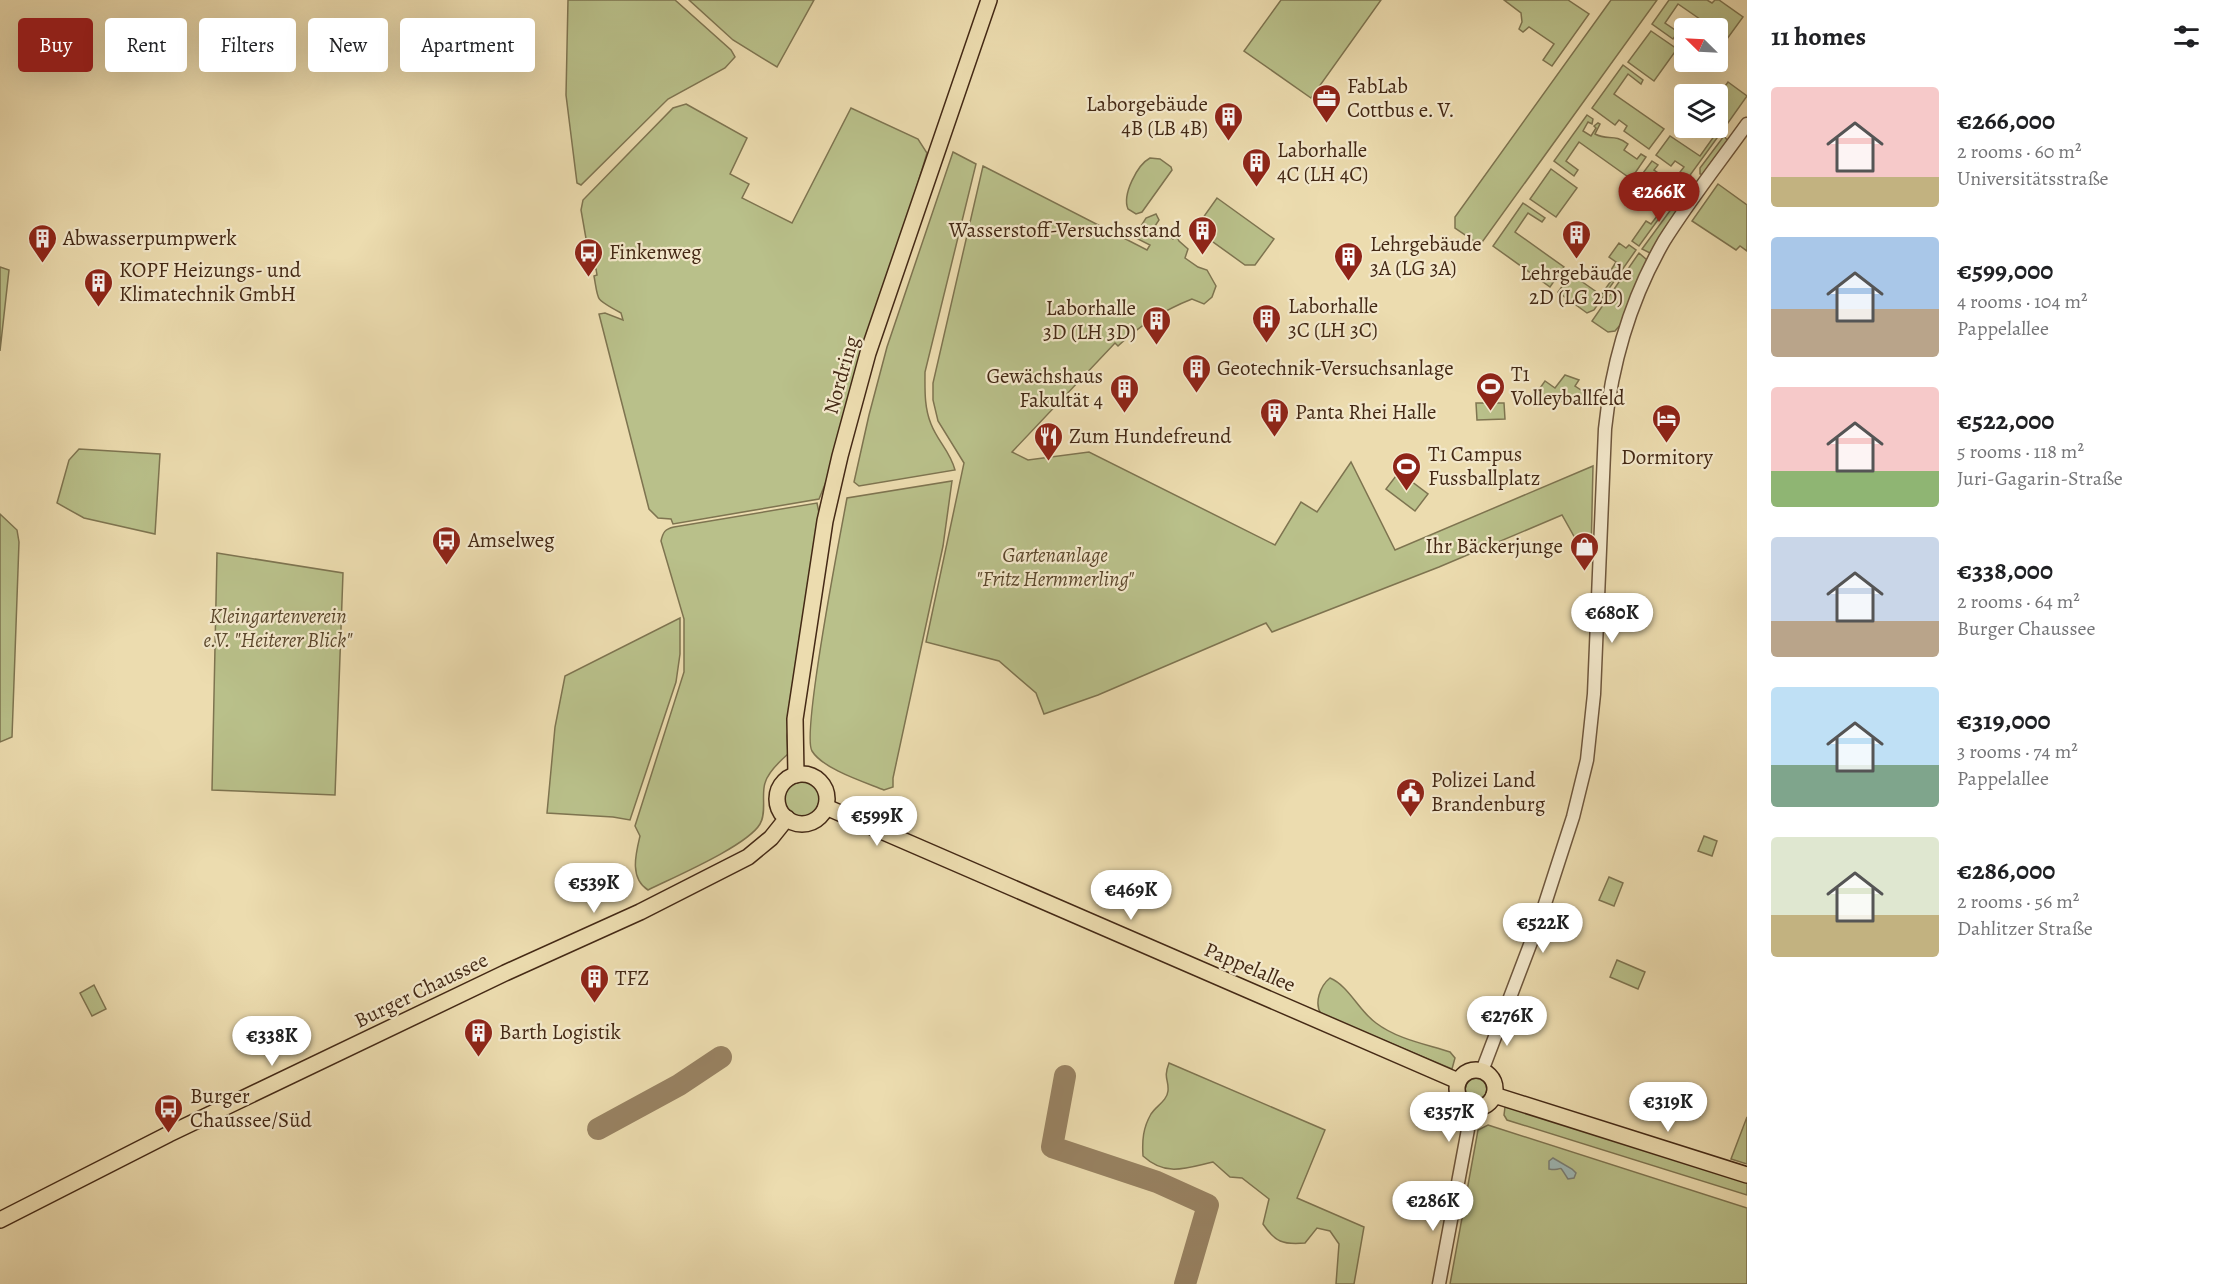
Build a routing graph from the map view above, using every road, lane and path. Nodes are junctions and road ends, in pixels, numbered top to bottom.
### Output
1 (988, 0) edge
2 (1747, 124) edge
3 (796, 775) junction
4 (826, 807) junction
5 (787, 818) junction
6 (1482, 1071) junction
7 (1458, 1081) junction
8 (1494, 1095) junction
9 (1472, 1108) junction
10 (1747, 1175) edge
11 (0, 1221) edge
12 (1439, 1284) edge

1 - 3 main road, Nordring
2 - 6 street
3 - 4 main road
3 - 5 main road
4 - 5 main road
4 - 7 main road, Pappelallee
5 - 11 main road, Burger Chaussee
6 - 7 main road
6 - 8 main road
7 - 9 main road
8 - 9 main road
8 - 10 main road
9 - 12 street

